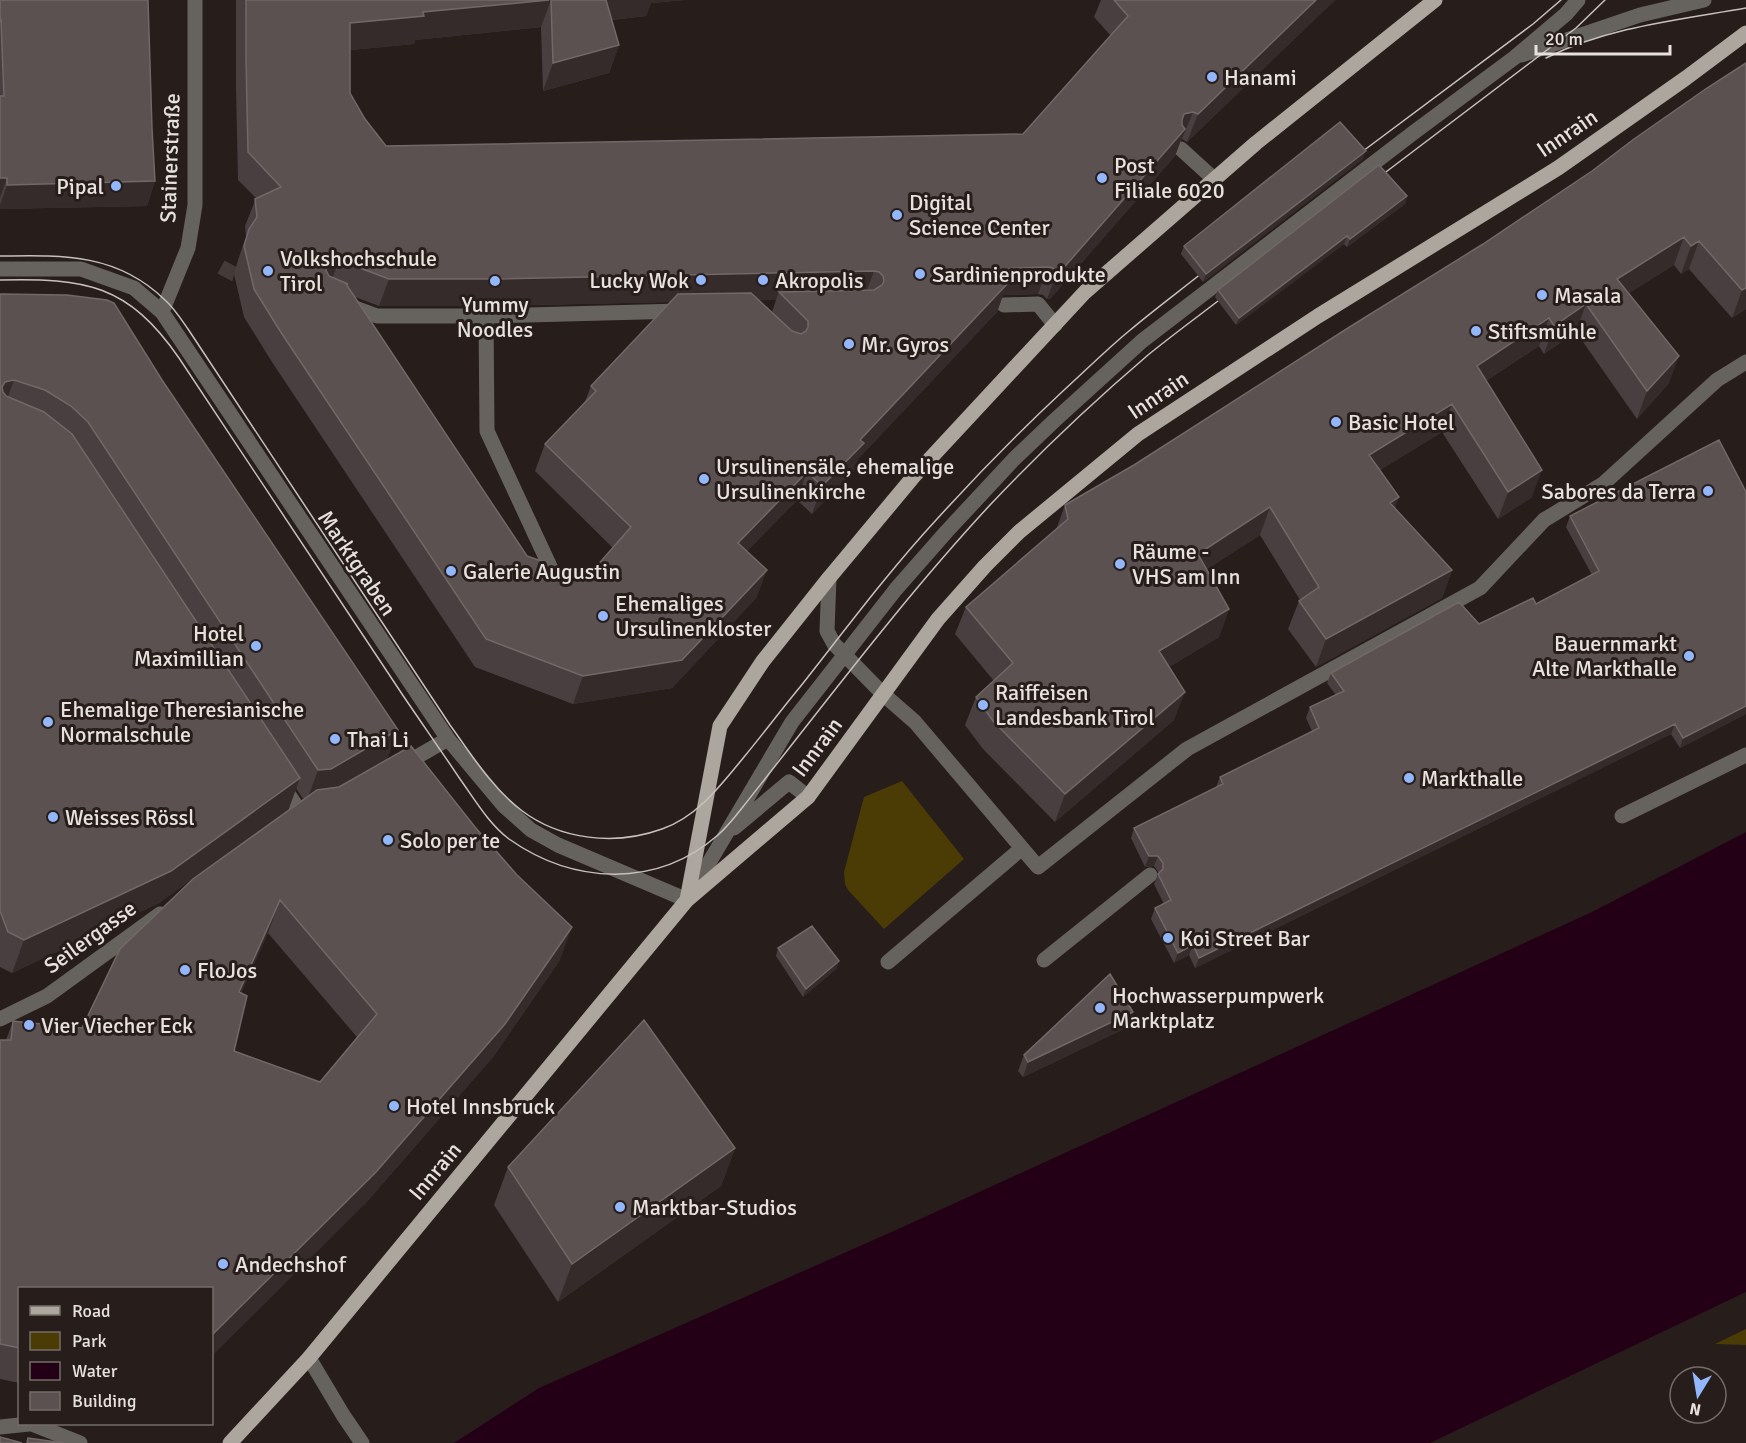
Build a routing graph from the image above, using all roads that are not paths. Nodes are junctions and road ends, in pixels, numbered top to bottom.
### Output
1 (195, 0) edge
2 (1435, 0) edge
3 (1578, 0) edge
4 (1704, 0) edge
5 (1746, 33) edge
6 (1514, 58) junction
7 (1182, 149) edge
8 (1214, 179) junction
9 (0, 269) edge
10 (336, 301) edge
11 (1004, 305) edge
12 (697, 311) edge
13 (162, 312) junction
14 (486, 316) junction
15 (1054, 325) junction
16 (1746, 362) edge
17 (829, 578) junction
18 (546, 593) edge
19 (844, 655) junction
20 (883, 694) junction
21 (448, 739) junction
22 (1746, 755) edge
23 (269, 765) edge
24 (388, 773) edge
25 (808, 797) junction
26 (301, 815) edge
27 (1622, 816) dead end
28 (724, 837) junction
29 (1021, 849) junction
30 (1150, 875) dead end
31 (687, 900) junction
32 (169, 908) edge
33 (1044, 960) dead end
34 (888, 962) dead end
35 (0, 1019) edge
36 (309, 1358) junction
37 (20, 1425) edge
38 (33, 1425) edge
39 (0, 1427) edge
40 (80, 1443) edge
41 (230, 1443) edge
42 (362, 1443) edge

1 - 13 street, Stainerstraße
2 - 8 main road, Innrain
3 - 6 street
4 - 6 street
5 - 20 main road, Innrain
6 - 19 street
7 - 8 street
8 - 15 main road, Innrain
9 - 13 street, Marktgraben
10 - 14 street
11 - 15 street
12 - 14 street
13 - 21 street, Marktgraben
14 - 18 street
15 - 17 main road, Innrain
16 - 29 street
17 - 19 street
17 - 31 main road, Innrain
19 - 20 street
19 - 28 street
20 - 25 main road, Innrain
20 - 29 street
21 - 24 street
21 - 31 street, Marktgraben
22 - 27 street
23 - 26 street
25 - 28 street
25 - 31 main road, Innrain
28 - 31 street
29 - 34 street
30 - 33 street
31 - 36 main road, Innrain
32 - 35 street, Seilergasse
36 - 41 main road, Innrain
36 - 42 street
37 - 39 street
38 - 40 street

